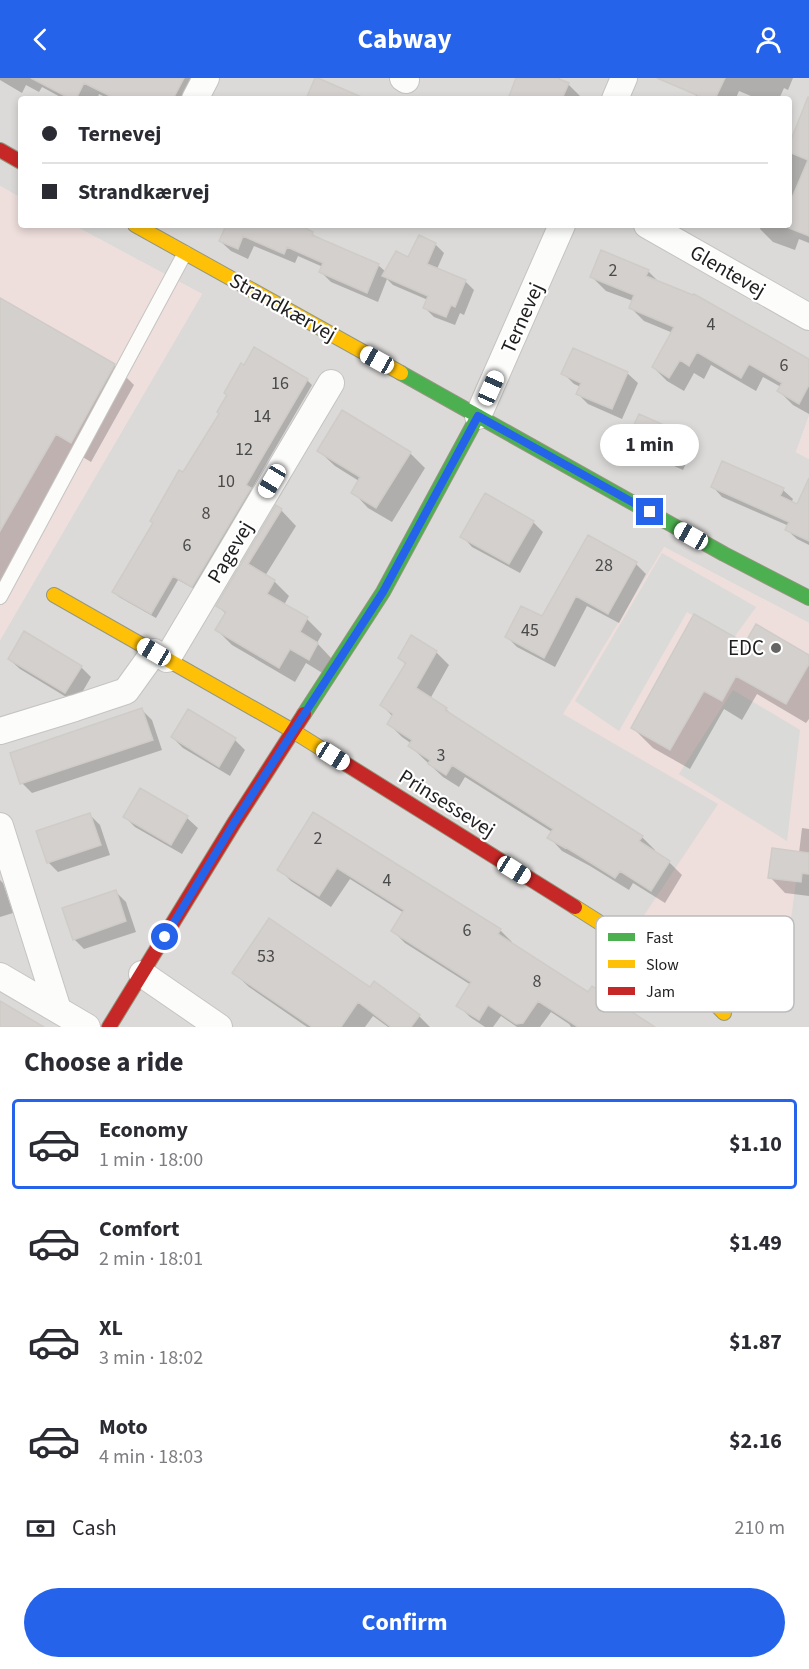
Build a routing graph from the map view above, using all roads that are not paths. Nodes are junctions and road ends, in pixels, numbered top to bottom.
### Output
1 (206, 78) edge
2 (624, 78) edge
3 (197, 96) edge
4 (616, 96) edge
5 (0, 150) edge
6 (18, 160) edge
7 (140, 228) edge
8 (561, 228) edge
9 (651, 228) edge
10 (185, 253) junction
11 (809, 317) edge
12 (330, 382) dead end
13 (478, 416) junction
14 (54, 595) dead end
15 (0, 597) edge
16 (809, 598) edge
17 (161, 656) junction
18 (0, 731) edge
19 (293, 731) junction
20 (0, 826) edge
21 (596, 921) edge
22 (142, 974) junction
23 (0, 976) edge
24 (58, 1010) junction
25 (87, 1027) edge
26 (109, 1027) edge
27 (219, 1027) edge

1 - 3 street
2 - 4 street
5 - 6 street
7 - 10 street, Strandkærvej
8 - 13 street, Ternevej
9 - 11 street, Glentevej
10 - 13 street, Strandkærvej
10 - 15 lane
12 - 17 street, Pagevej
13 - 16 street, Strandkærvej
13 - 19 street, Ternevej
14 - 17 street
17 - 18 street, Pagevej
17 - 19 street
19 - 21 street, Prinsessevej
19 - 22 street, Ternevej
20 - 24 street
22 - 26 street, Ternevej
22 - 27 street
23 - 24 street
24 - 25 street

